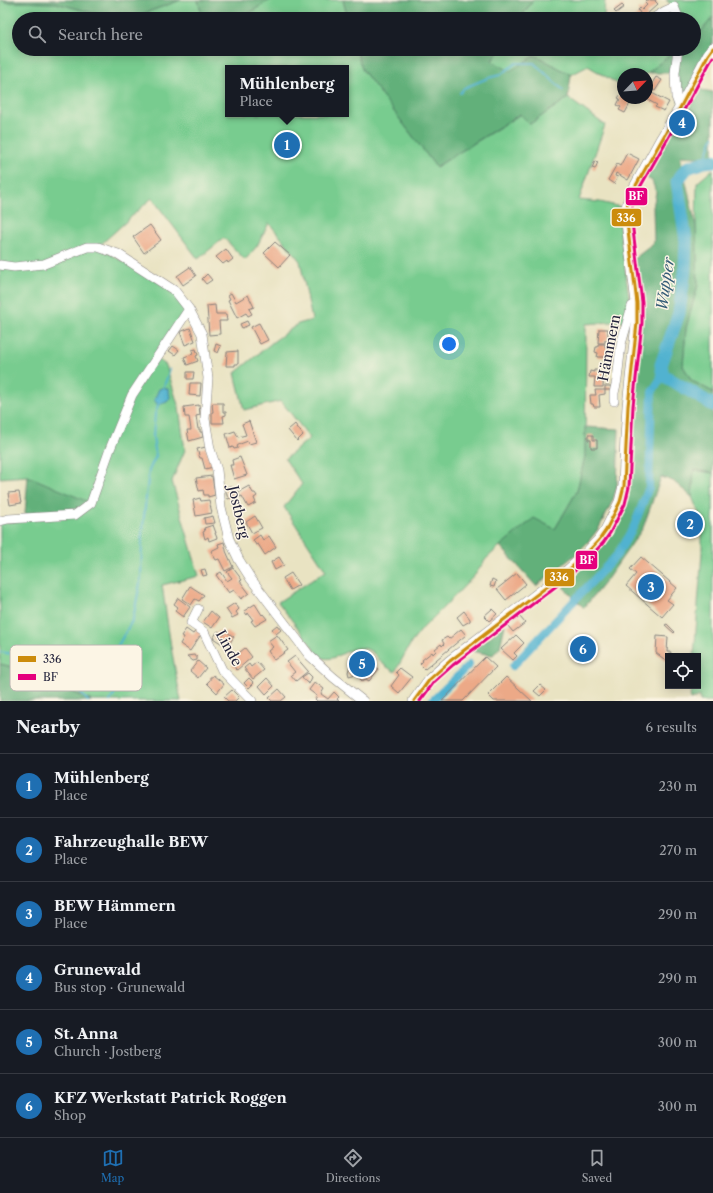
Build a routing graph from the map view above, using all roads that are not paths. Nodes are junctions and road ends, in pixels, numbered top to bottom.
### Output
1 (664, 12) edge
2 (676, 12) edge
3 (713, 48) edge
4 (677, 56) edge
5 (680, 108) junction
6 (0, 265) edge
7 (637, 303) junction
8 (189, 309) junction
9 (614, 401) dead end
10 (0, 521) edge
11 (198, 609) dead end
12 (252, 701) edge
13 (363, 701) edge
14 (414, 701) edge

1 - 2 street
3 - 5 main road
4 - 5 street
5 - 7 main road
6 - 8 street, Jostberg
7 - 9 street, Hämmern
7 - 14 main road
8 - 10 street
8 - 13 street, Jostberg
11 - 12 street, Linde

